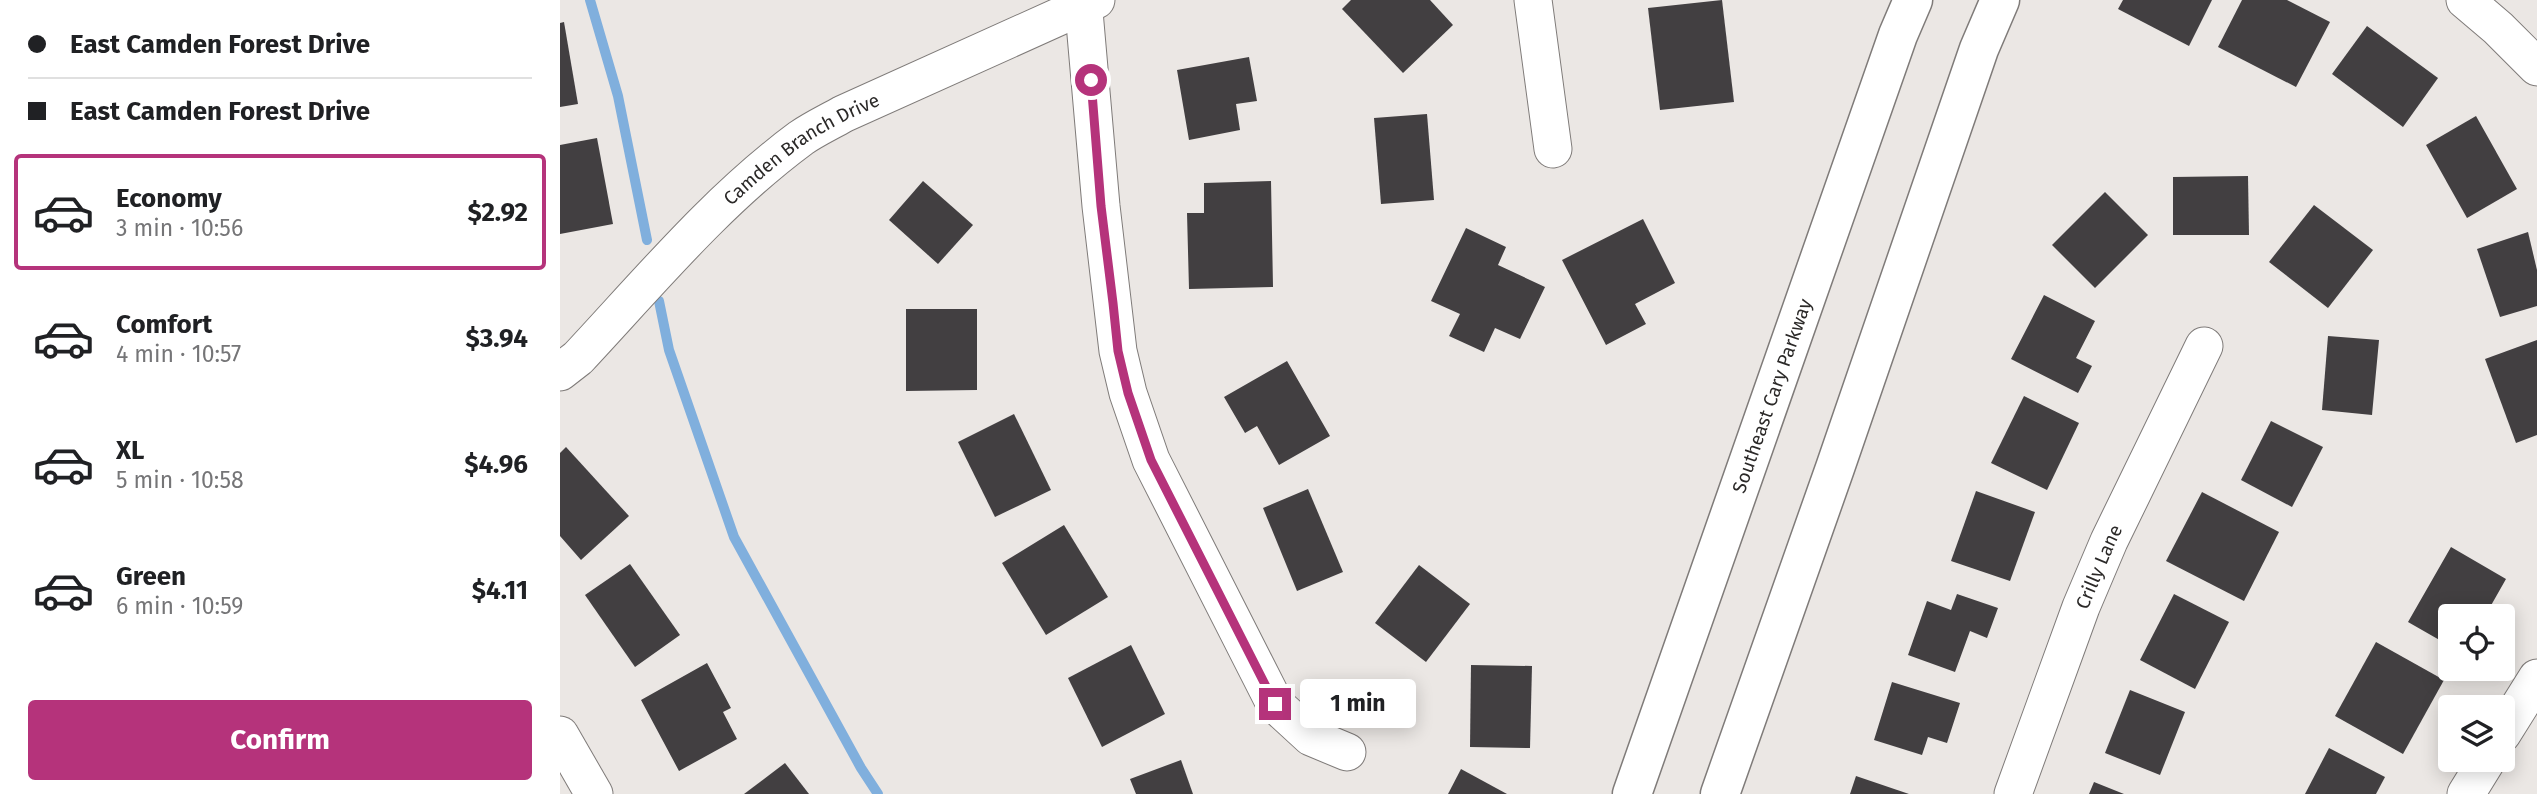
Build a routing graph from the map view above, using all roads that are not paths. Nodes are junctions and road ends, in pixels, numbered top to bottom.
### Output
1 (1533, 0) edge
2 (1913, 0) edge
3 (2000, 0) edge
4 (2465, 0) edge
5 (1088, 2) edge
6 (2536, 63) edge
7 (1553, 149) dead end
8 (2204, 346) dead end
9 (560, 372) edge
10 (2537, 678) edge
11 (2515, 713) edge
12 (560, 734) edge
13 (1347, 752) dead end
14 (2480, 772) edge
15 (594, 794) edge
16 (1632, 794) edge
17 (1720, 794) edge
18 (2013, 794) edge
19 (2466, 794) edge

1 - 7 street
2 - 16 main road, Southeast Cary Parkway
3 - 17 main road
4 - 6 street
5 - 9 street, Camden Branch Drive
5 - 13 street
8 - 18 street, Crilly Lane
10 - 11 street
12 - 15 street
14 - 19 street

